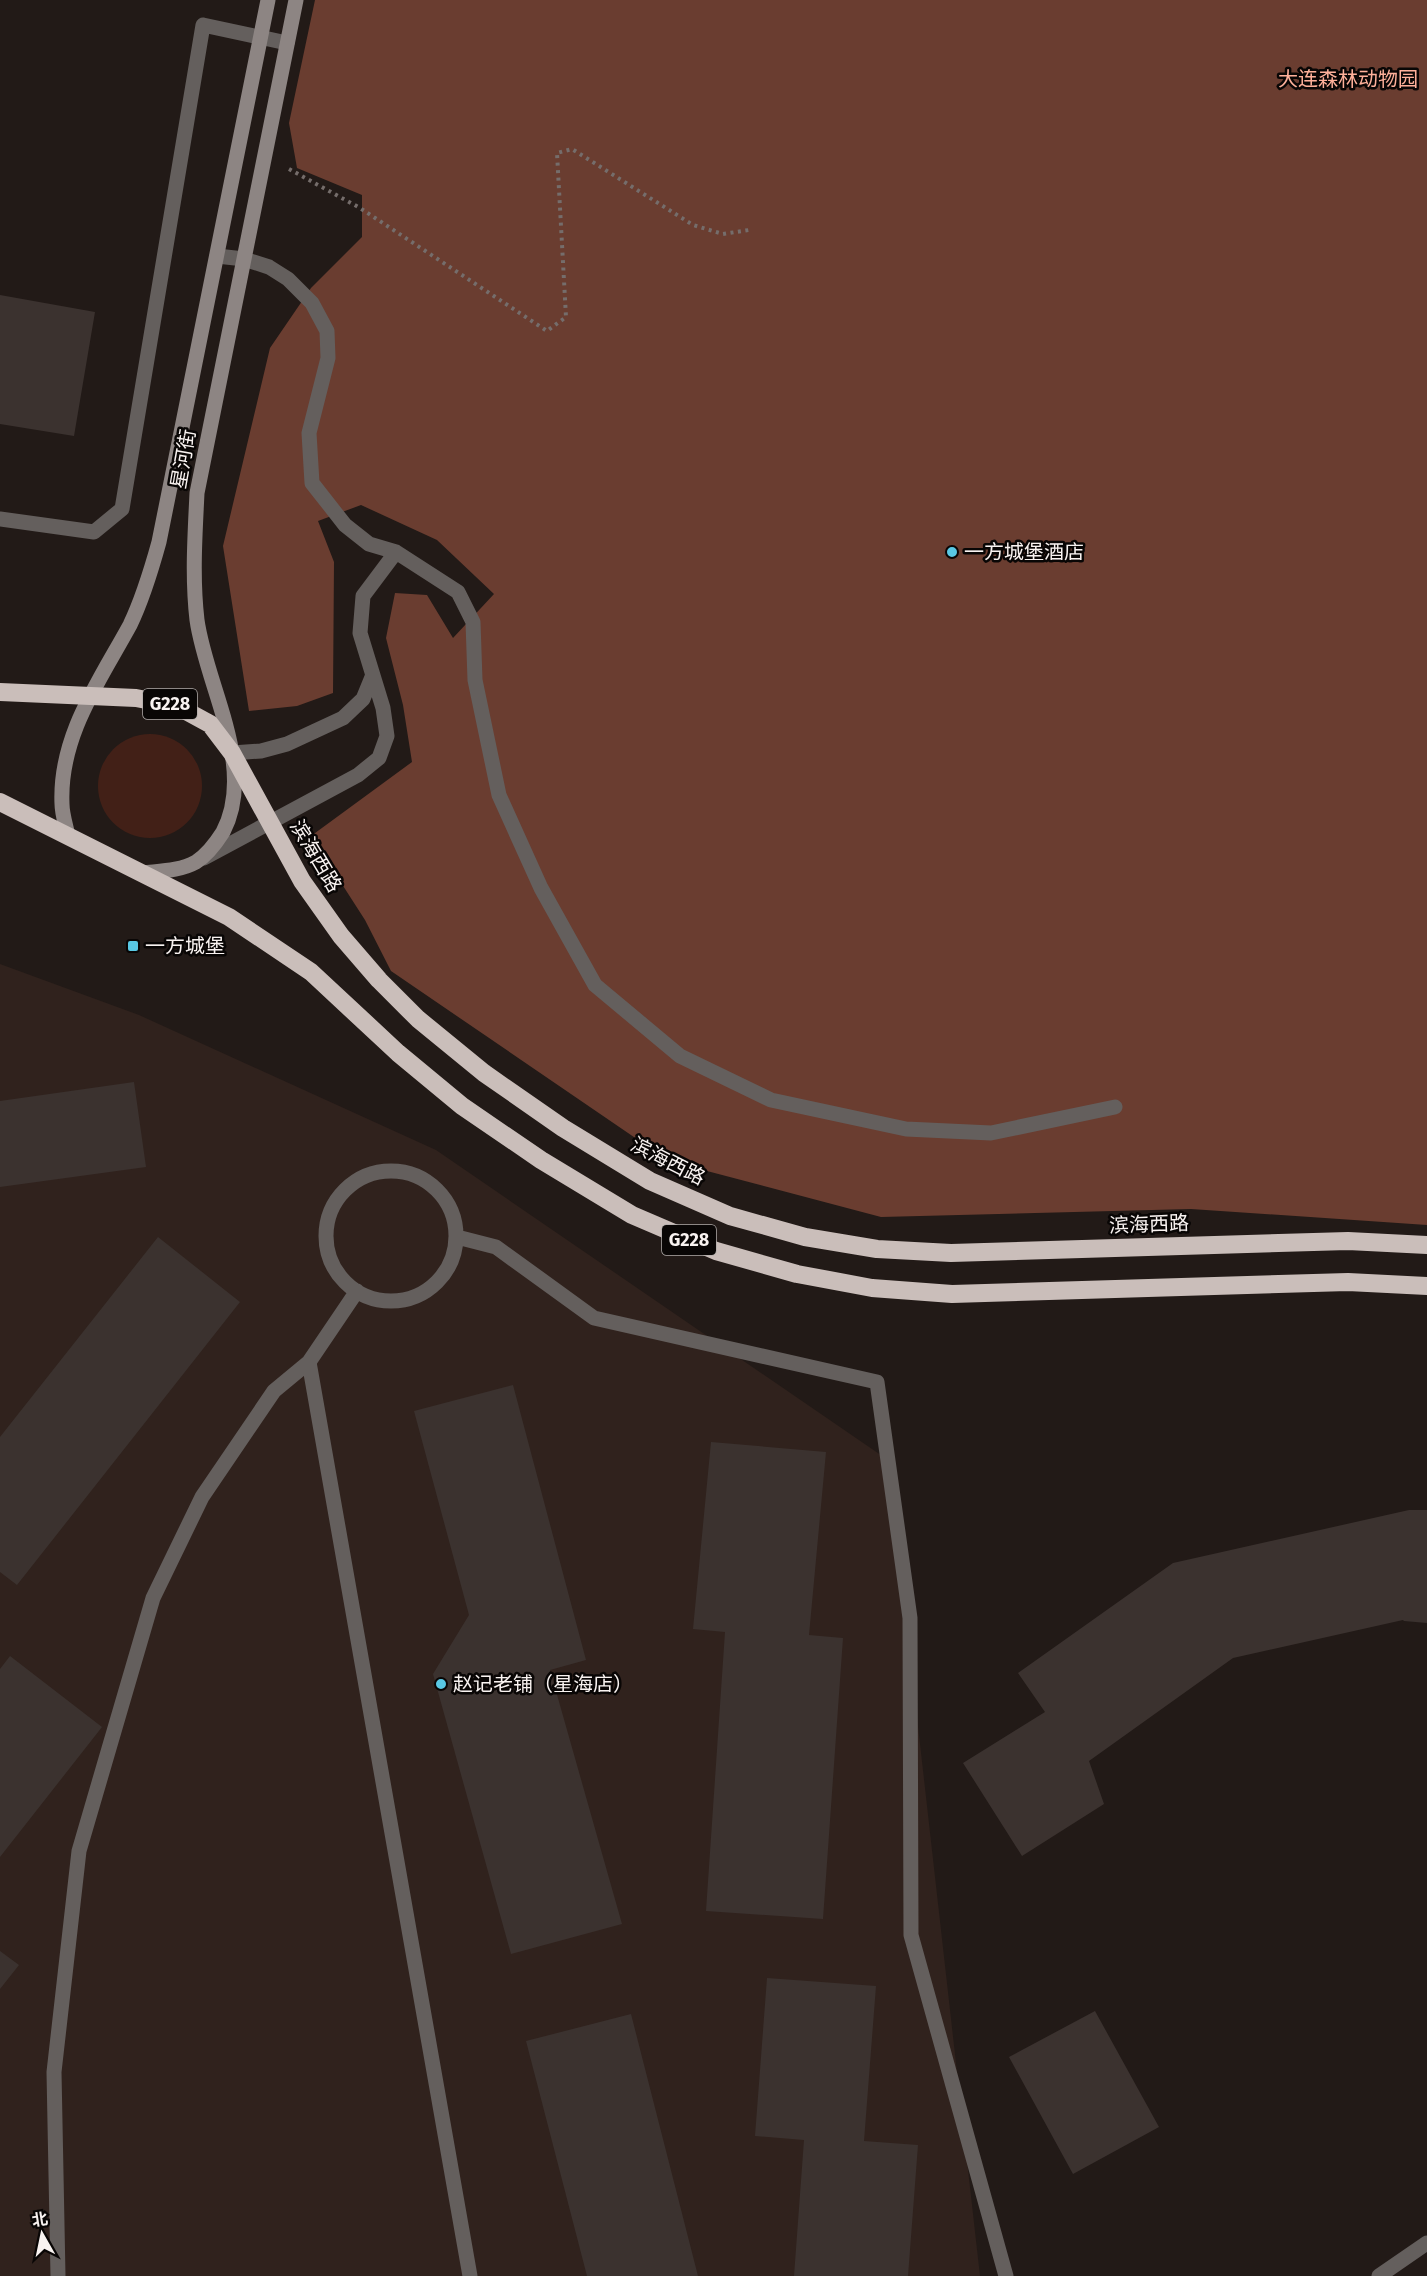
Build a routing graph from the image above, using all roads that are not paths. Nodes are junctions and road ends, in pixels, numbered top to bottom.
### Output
1 (268, 0) edge
2 (296, 0) edge
3 (261, 37) junction
4 (287, 43) junction
5 (217, 256) junction
6 (244, 259) junction
7 (0, 519) edge
8 (396, 552) junction
9 (372, 677) junction
10 (0, 692) edge
11 (88, 696) junction
12 (232, 753) junction
13 (0, 802) edge
14 (270, 822) junction
15 (68, 836) junction
16 (196, 862) junction
17 (142, 873) junction
18 (1115, 1107) dead end
19 (457, 1236) junction
20 (1427, 1245) edge
21 (1427, 1286) edge
22 (357, 1290) junction
23 (309, 1362) junction
24 (1427, 2243) edge
25 (58, 2276) edge
26 (470, 2276) edge
27 (1006, 2276) edge
28 (1379, 2276) edge

1 - 3 street, 星河街
2 - 4 street, 星河街
3 - 4 street
3 - 5 street, 星河街
3 - 7 street
4 - 6 street, 星河街
5 - 6 street
5 - 11 street, 星河街
6 - 8 street
6 - 12 street, 星河街
8 - 9 street
8 - 18 street
9 - 12 street
9 - 14 street
10 - 11 highway, G228
11 - 12 highway, 滨海西路 / G228
11 - 15 street, 星河街
12 - 14 highway, 滨海西路 / G228
12 - 16 street, 星河街
13 - 15 highway, G228
14 - 16 street
14 - 20 highway, 滨海西路 / G228
15 - 17 highway, G228
16 - 17 street, 星河街
17 - 21 highway, G228
19 - 22 street
19 - 22 street
19 - 27 street
22 - 23 street
23 - 25 street
23 - 26 street
24 - 28 street

